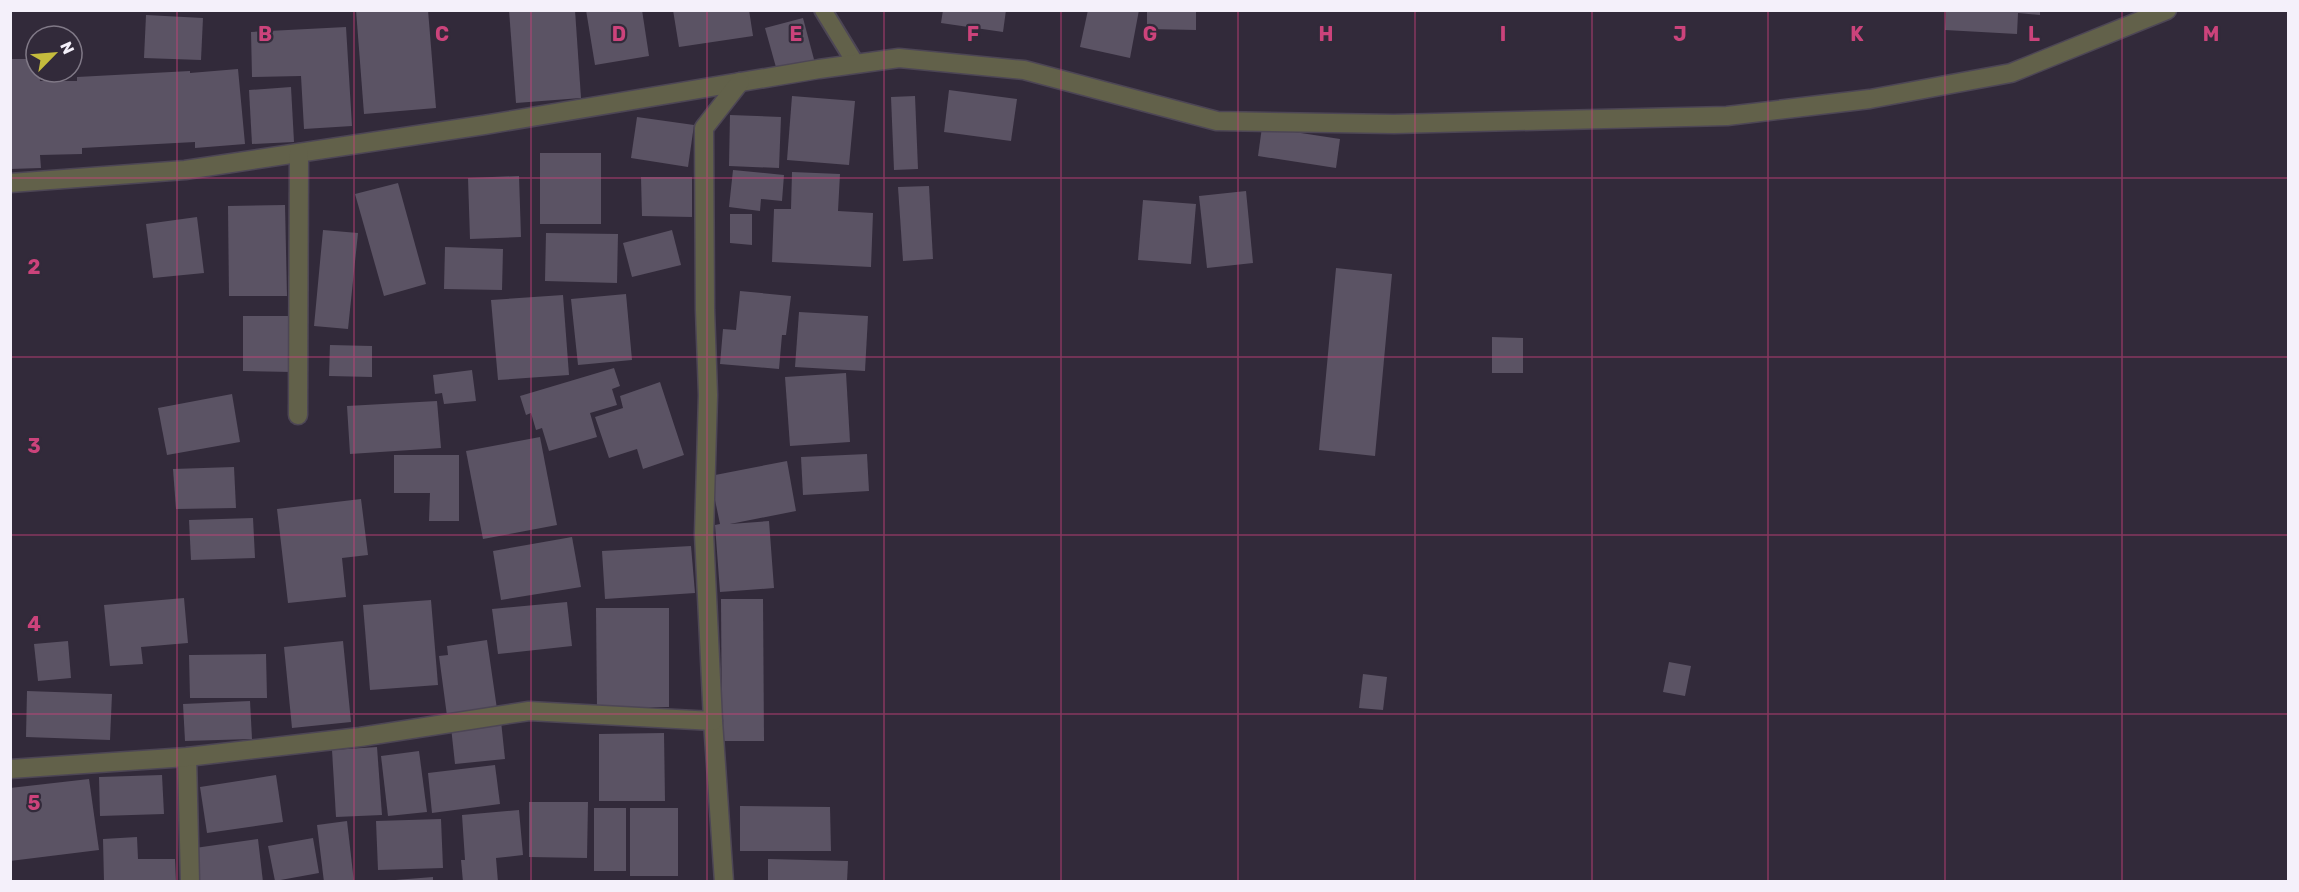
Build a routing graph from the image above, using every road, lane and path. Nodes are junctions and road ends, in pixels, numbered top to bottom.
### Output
1 (823, 10) edge
2 (2167, 10) edge
3 (856, 64) junction
4 (740, 82) junction
5 (299, 153) junction
6 (10, 183) edge
7 (298, 415) dead end
8 (713, 721) junction
9 (187, 757) junction
10 (10, 768) edge
11 (189, 882) edge
12 (724, 882) edge

1 - 3 lane
2 - 3 street
3 - 4 street
4 - 5 street
4 - 8 street
5 - 6 street
5 - 7 street
8 - 9 street
8 - 12 street
9 - 10 street
9 - 11 street

